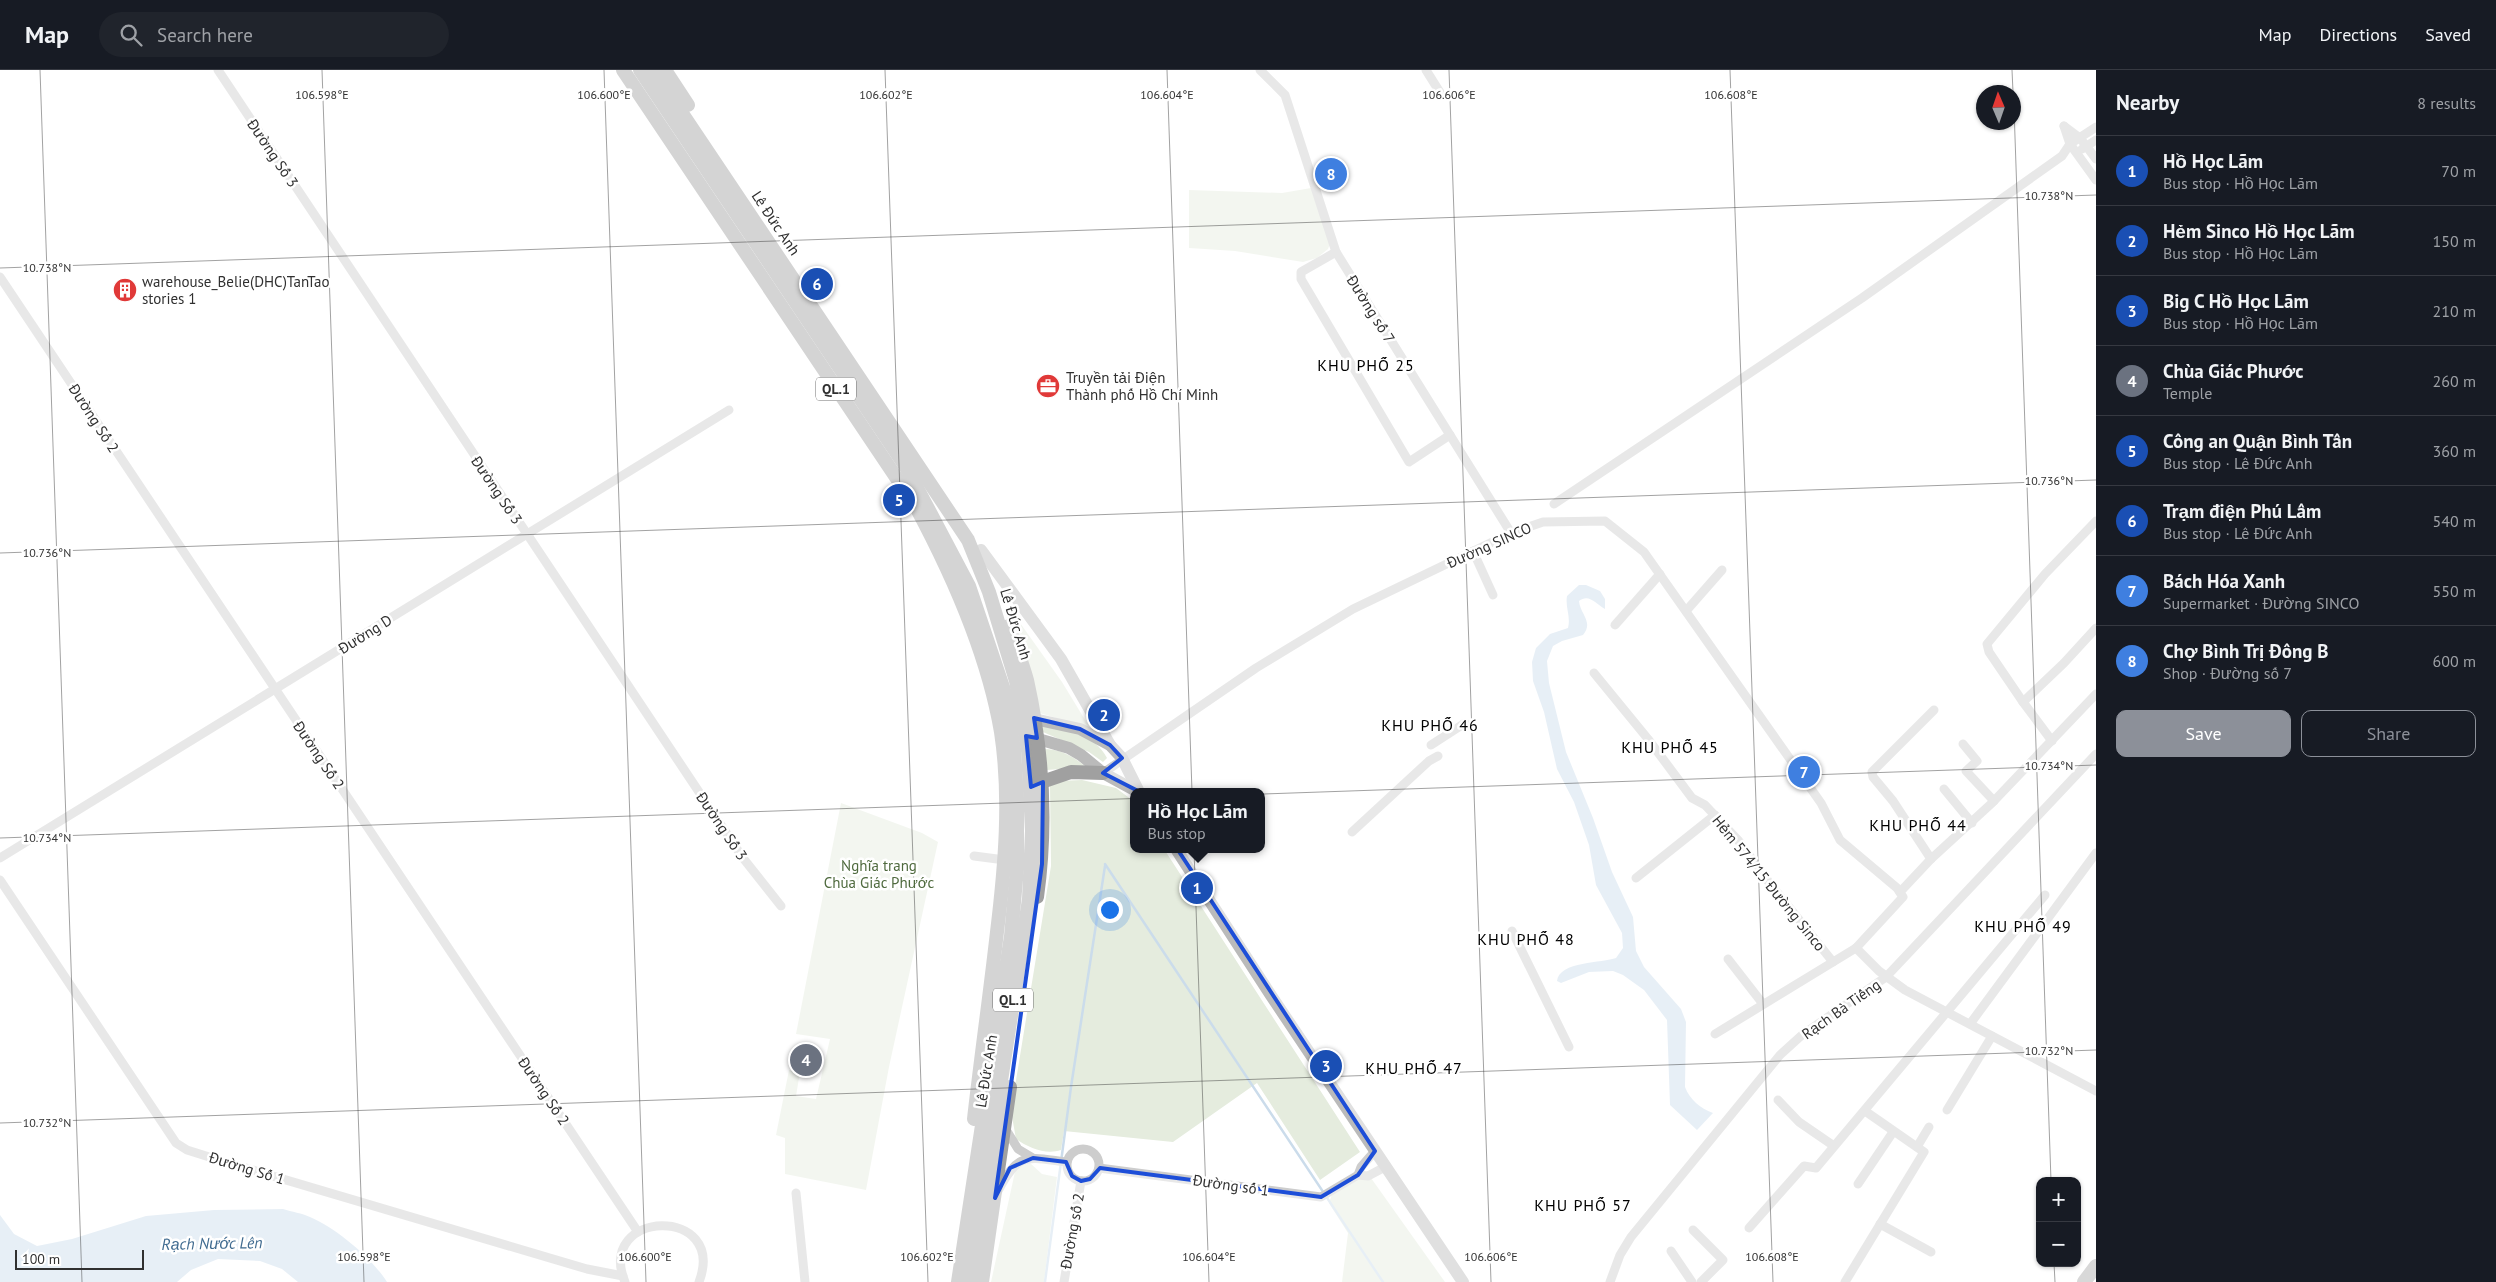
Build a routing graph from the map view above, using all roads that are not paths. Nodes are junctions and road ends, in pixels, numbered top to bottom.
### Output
1 (218, 70) edge
2 (623, 70) edge
3 (640, 70) edge
4 (653, 70) edge
5 (665, 70) edge
6 (1426, 70) edge
7 (1262, 71) edge
8 (1441, 94) dead end
9 (2096, 127) edge
10 (2080, 138) junction
11 (2096, 140) edge
12 (2070, 144) junction
13 (2086, 146) junction
14 (2076, 153) junction
15 (2062, 156) junction
16 (2096, 159) edge
17 (2096, 180) edge
18 (1336, 252) junction
19 (0, 277) edge
20 (729, 410) dead end
21 (1450, 435) junction
22 (1554, 504) dead end
23 (2096, 521) edge
24 (1511, 532) junction
25 (527, 534) junction
26 (968, 540) junction
27 (981, 550) junction
28 (1473, 551) junction
29 (1722, 570) dead end
30 (1660, 574) junction
31 (1493, 595) dead end
32 (1686, 611) junction
33 (1615, 625) dead end
34 (2096, 628) edge
35 (1594, 673) dead end
36 (275, 689) junction
37 (2096, 694) edge
38 (2023, 702) junction
39 (1934, 710) dead end
40 (1003, 716) junction
41 (1029, 718) junction
42 (1465, 723) dead end
43 (1006, 733) junction
44 (1031, 737) junction
45 (2052, 741) junction
46 (1963, 744) dead end
47 (1110, 745) junction
48 (1431, 745) dead end
49 (2096, 754) edge
50 (1438, 756) dead end
51 (1122, 758) junction
52 (2096, 762) edge
53 (1103, 773) junction
54 (1037, 784) junction
55 (1131, 788) edge
56 (1137, 788) edge
57 (1944, 789) dead end
58 (1994, 801) junction
59 (1715, 815) junction
60 (1972, 823) junction
61 (1352, 832) dead end
62 (1179, 853) edge
63 (2096, 853) edge
64 (974, 856) dead end
65 (0, 858) edge
66 (1931, 859) junction
67 (1005, 860) junction
68 (1636, 878) dead end
69 (0, 880) edge
70 (1900, 892) junction
71 (2045, 896) dead end
72 (781, 906) dead end
73 (1512, 931) dead end
74 (1856, 948) junction
75 (1728, 959) dead end
76 (1833, 962) junction
77 (1888, 979) junction
78 (1763, 1004) junction
79 (1948, 1012) junction
80 (1970, 1024) junction
81 (1714, 1034) dead end
82 (1992, 1036) junction
83 (1570, 1047) dead end
84 (2096, 1091) edge
85 (1778, 1100) dead end
86 (1946, 1110) dead end
87 (1865, 1111) junction
88 (1004, 1126) junction
89 (1929, 1127) dead end
90 (1894, 1132) junction
91 (1834, 1146) junction
92 (1921, 1149) junction
93 (1375, 1152) junction
94 (1033, 1158) junction
95 (1067, 1162) junction
96 (1384, 1167) junction
97 (1099, 1168) junction
98 (1358, 1175) junction
99 (1081, 1181) junction
100 (1858, 1184) dead end
101 (796, 1193) dead end
102 (995, 1198) junction
103 (970, 1203) junction
104 (1880, 1224) junction
105 (1748, 1228) dead end
106 (1693, 1230) dead end
107 (638, 1232) junction
108 (1671, 1251) dead end
109 (1931, 1252) dead end
110 (2096, 1266) edge
111 (2096, 1277) edge
112 (624, 1279) edge
113 (698, 1282) edge
114 (805, 1282) edge
115 (958, 1282) edge
116 (970, 1282) edge
117 (982, 1282) edge
118 (1064, 1282) edge
119 (1463, 1282) edge
120 (1610, 1282) edge
121 (1616, 1282) edge
122 (1692, 1282) edge
123 (1701, 1282) edge
124 (1845, 1282) edge
125 (2084, 1282) edge
126 (2092, 1282) edge

1 - 25 street, Đường Số 3
2 - 40 highway, Lê Đức Anh / QL.1
3 - 40 highway, Lê Đức Anh / QL.1
4 - 26 highway, Lê Đức Anh / QL.1
5 - 27 highway, Lê Đức Anh / QL.1
6 - 8 street
7 - 18 street, Đường số 7
9 - 10 street
10 - 12 street
10 - 12 street
10 - 13 street
11 - 13 street
12 - 14 street
12 - 15 street
13 - 14 street
13 - 16 street
14 - 15 street
14 - 17 street
15 - 22 street
18 - 21 street, Đường số 7
18 - 21 street
19 - 36 street, Đường Số 2
20 - 25 street, Đường D
21 - 24 street, Đường số 7
23 - 38 street
24 - 28 street, Đường SINCO
24 - 30 street, Đường SINCO
25 - 36 street, Đường D
25 - 72 street, Đường Số 3
26 - 27 highway
26 - 41 highway, Lê Đức Anh / QL.1
27 - 41 highway, Lê Đức Anh / QL.1
27 - 47 main road
28 - 31 street
28 - 51 street, Đường SINCO
29 - 32 street
30 - 32 street, Đường SINCO
30 - 33 street
32 - 70 street, Đường SINCO
34 - 38 street
35 - 59 street, Hẻm 574/15 Đường Sinco
36 - 65 street, Đường D
36 - 107 street, Đường Số 2
37 - 45 street
38 - 45 street
39 - 66 street
40 - 41 main road
40 - 43 highway, Lê Đức Anh / QL.1
41 - 44 highway, Lê Đức Anh / QL.1
41 - 47 main road
42 - 48 street
43 - 44 main road
43 - 67 highway, Lê Đức Anh / QL.1
43 - 103 highway, Lê Đức Anh / QL.1
44 - 53 main road
44 - 54 highway, Lê Đức Anh / QL.1
45 - 58 street
46 - 58 street
47 - 51 main road
49 - 77 street, Rạch Bà Tiếng
50 - 61 street
51 - 53 street, Đường SINCO
51 - 56 main road
52 - 77 street, Rạch Bà Tiếng
53 - 54 highway
53 - 55 main road
54 - 88 highway, Lê Đức Anh / QL.1
54 - 116 highway, Lê Đức Anh / QL.1
57 - 60 street
58 - 60 street
59 - 68 street
59 - 76 street, Hẻm 574/15 Đường Sinco
60 - 66 street
62 - 93 main road
63 - 80 street
64 - 67 street
66 - 70 street
67 - 103 highway, Lê Đức Anh / QL.1
69 - 112 street, Đường Số 1
70 - 74 street, Hẻm 574/15 Đường Sinco
71 - 79 street
73 - 83 street
74 - 76 street, Hẻm 574/15 Đường Sinco
74 - 77 street
75 - 78 street
76 - 78 street
77 - 79 street
77 - 120 street, Rạch Bà Tiếng
77 - 121 street, Rạch Bà Tiếng
78 - 81 street
79 - 80 street
79 - 87 street
80 - 82 street
82 - 84 street
82 - 86 street
85 - 91 street
87 - 90 street
87 - 91 street
88 - 94 street
88 - 102 highway, Lê Đức Anh / QL.1
89 - 92 street
90 - 92 street
90 - 100 street
91 - 105 street
92 - 104 street
93 - 96 main road
93 - 98 street, Đường số 1
94 - 95 street
94 - 102 street
95 - 97 street
95 - 99 street
96 - 98 street, Đường số 1
96 - 119 main road
97 - 98 street, Đường số 1
97 - 99 street
99 - 118 street, Đường số 2
101 - 114 street
102 - 117 highway, Lê Đức Anh / QL.1
103 - 115 highway, Lê Đức Anh / QL.1
104 - 109 street
104 - 124 street
106 - 123 street
107 - 112 street
107 - 113 street
108 - 122 street
110 - 125 main road
111 - 126 main road

